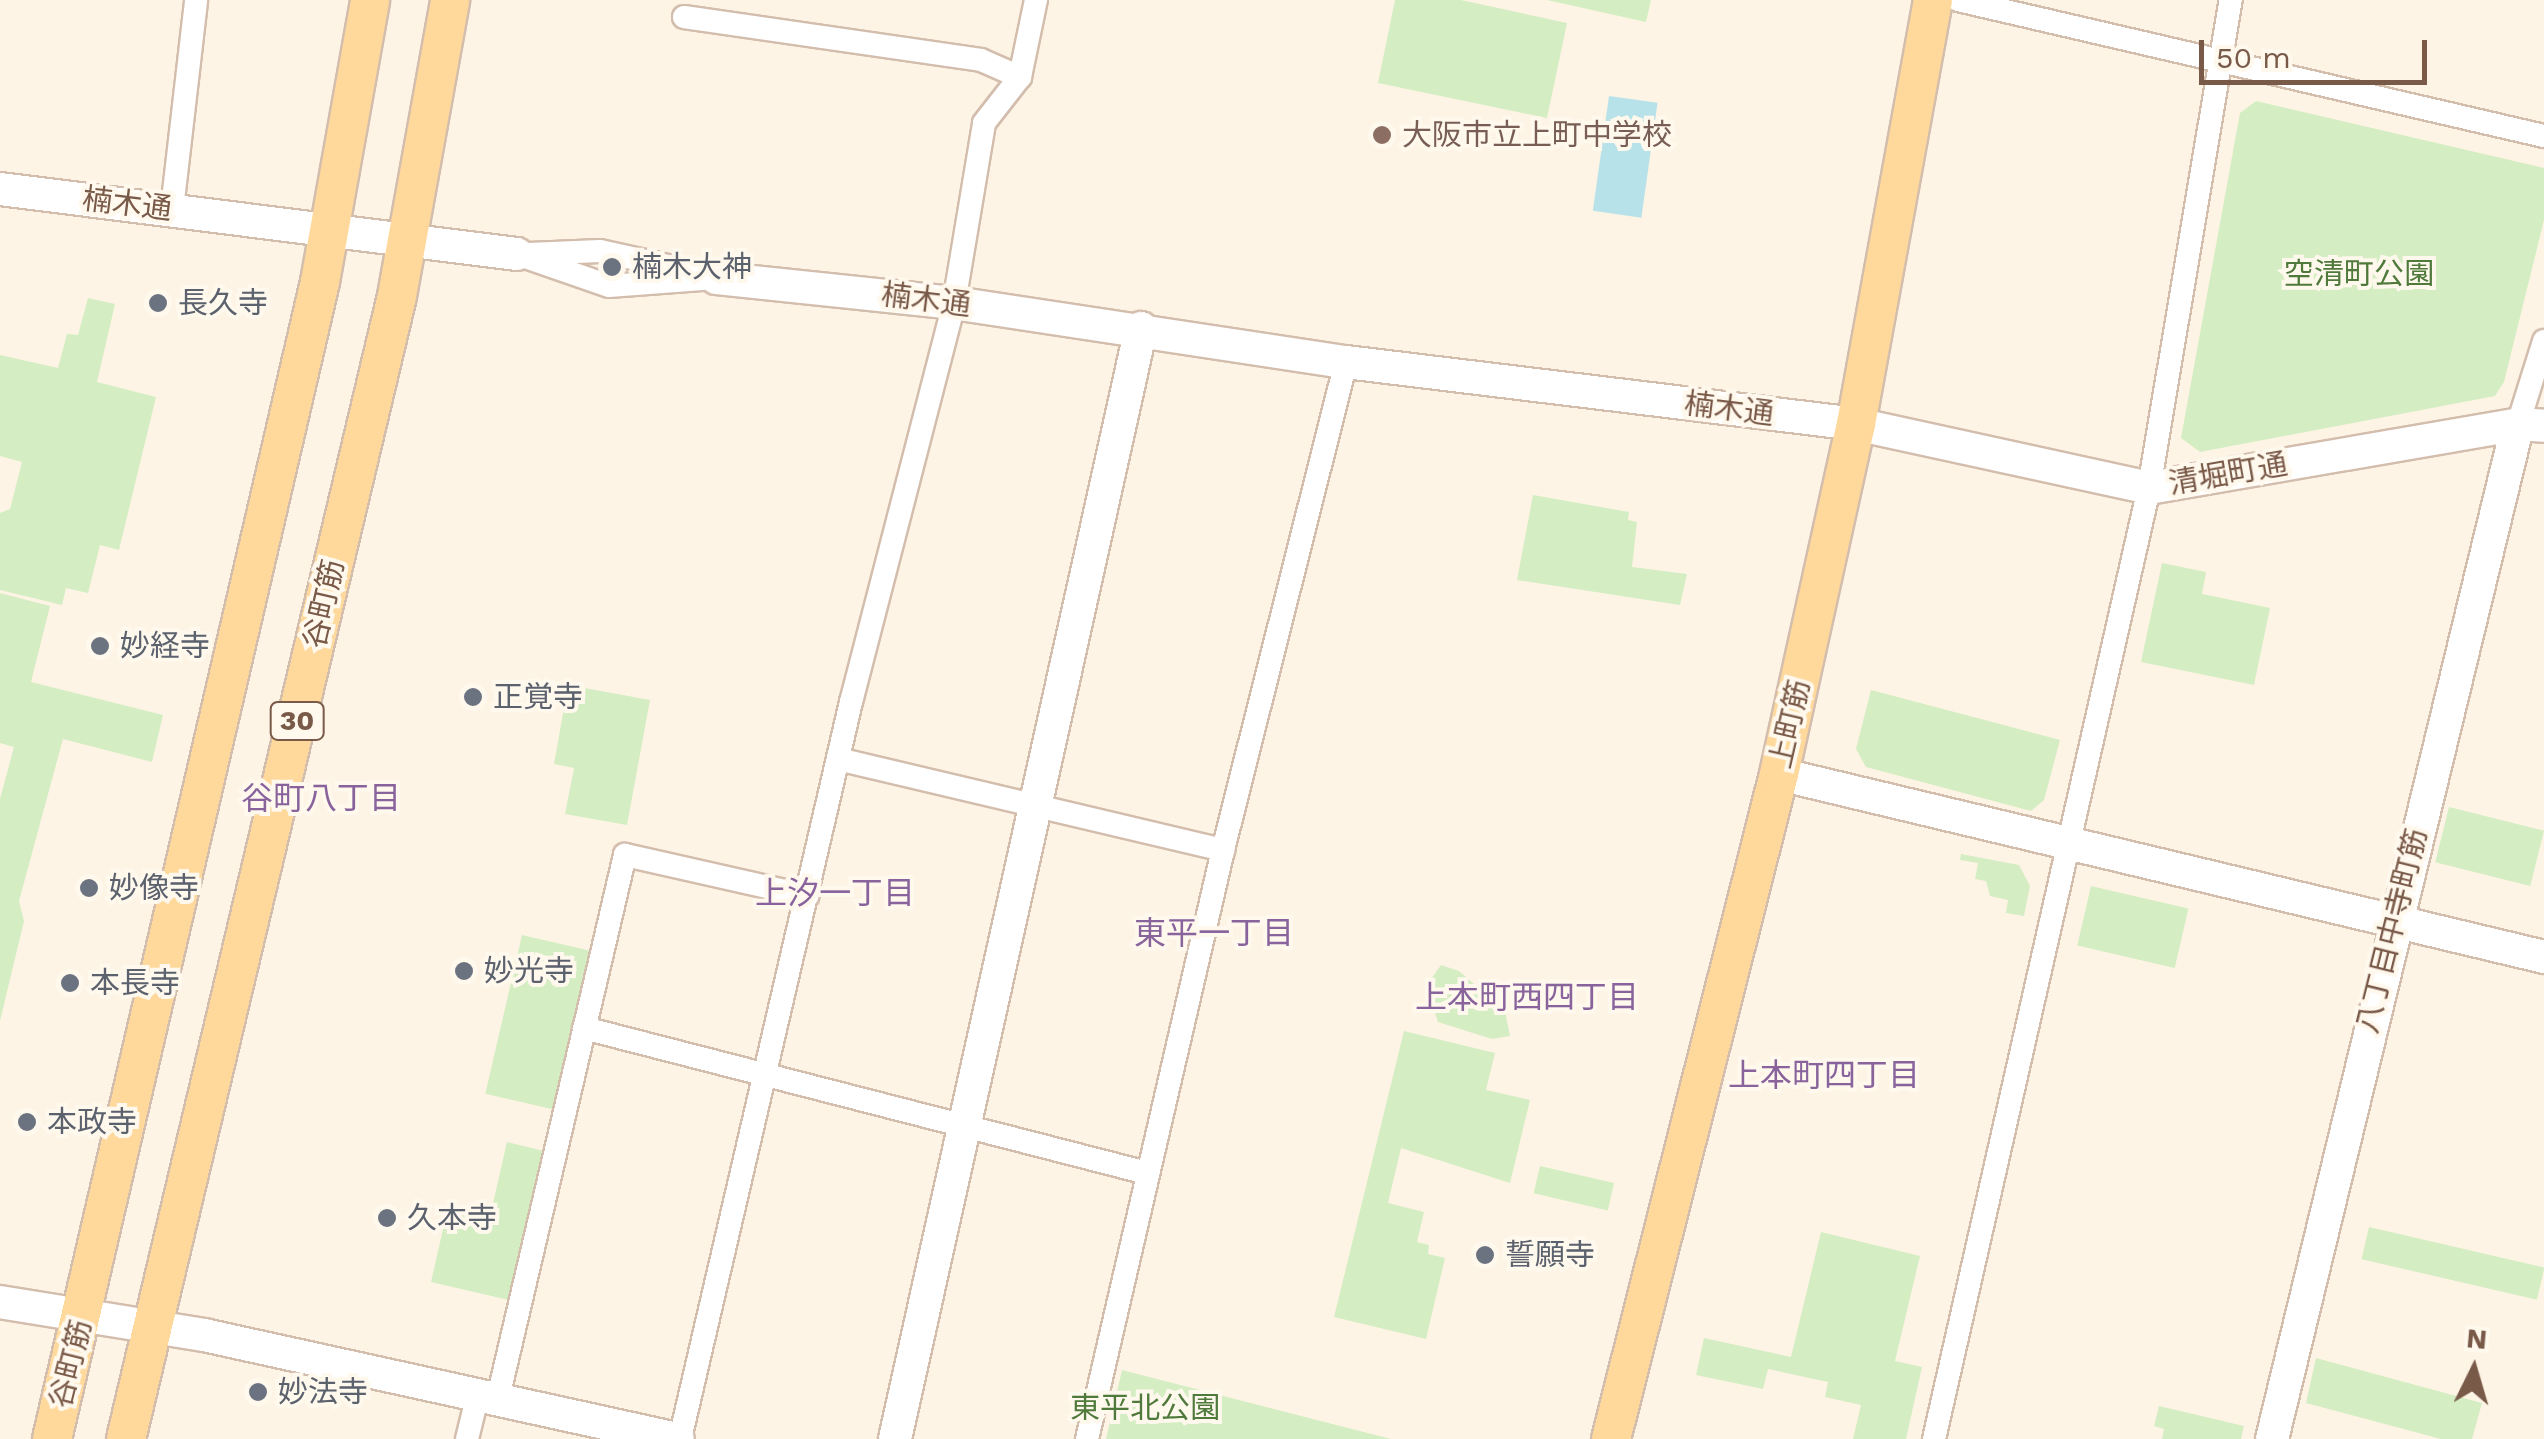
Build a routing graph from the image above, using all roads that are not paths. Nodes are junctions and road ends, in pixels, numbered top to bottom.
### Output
1 (196, 0) edge
2 (370, 0) edge
3 (450, 0) edge
4 (1036, 0) edge
5 (1933, 0) edge
6 (1958, 0) edge
7 (2232, 0) edge
8 (684, 17) dead end
9 (2222, 57) junction
10 (1020, 77) junction
11 (2544, 136) edge
12 (0, 189) edge
13 (172, 209) junction
14 (331, 230) junction
15 (409, 239) junction
16 (517, 254) junction
17 (716, 278) junction
18 (954, 302) junction
19 (1141, 328) junction
20 (2544, 341) edge
21 (1346, 362) junction
22 (1856, 424) junction
23 (2531, 425) edge
24 (2149, 488) junction
25 (838, 760) junction
26 (1779, 774) junction
27 (1036, 804) junction
28 (2065, 848) junction
29 (1223, 850) junction
30 (806, 896) junction
31 (2392, 922) junction
32 (2544, 957) edge
33 (584, 1028) junction
34 (765, 1073) junction
35 (964, 1125) junction
36 (1147, 1173) junction
37 (0, 1302) edge
38 (83, 1316) junction
39 (156, 1328) junction
40 (487, 1400) junction
41 (52, 1439) edge
42 (126, 1439) edge
43 (467, 1439) edge
44 (679, 1439) edge
45 (895, 1439) edge
46 (1087, 1439) edge
47 (1611, 1439) edge
48 (1934, 1439) edge
49 (2272, 1439) edge

1 - 13 street
2 - 14 main road, 谷町筋 / 30
3 - 15 main road, 谷町筋 / 30
4 - 10 street
5 - 22 main road, 上町筋
6 - 9 street
7 - 9 street
8 - 10 street
9 - 11 street
9 - 24 street
10 - 18 street
12 - 13 street, 楠木通
13 - 14 street, 楠木通
14 - 15 street, 楠木通
14 - 38 main road, 谷町筋 / 30
15 - 16 street, 楠木通
15 - 39 main road, 谷町筋 / 30
16 - 17 street
16 - 17 street, 楠木通
17 - 18 street, 楠木通
18 - 19 street, 楠木通
18 - 25 street
19 - 21 street, 楠木通
19 - 27 street
20 - 23 street
21 - 22 street, 楠木通
21 - 29 street
22 - 24 street, 清堀町通
22 - 26 main road, 上町筋
23 - 24 street, 清堀町通
23 - 31 street, 八丁目中寺町筋
24 - 28 street
25 - 27 street
25 - 30 street
26 - 28 street
26 - 47 main road, 上町筋
27 - 29 street
27 - 35 street
28 - 31 street
28 - 48 street
29 - 36 street
30 - 33 street
30 - 34 street
31 - 32 street
31 - 49 street, 八丁目中寺町筋
33 - 34 street
33 - 40 street
34 - 35 street
34 - 44 street
35 - 36 street
35 - 45 street
36 - 46 street
37 - 38 street
38 - 39 street
38 - 41 main road, 谷町筋 / 30
39 - 40 street
39 - 42 main road, 谷町筋 / 30
40 - 43 street
40 - 44 street

